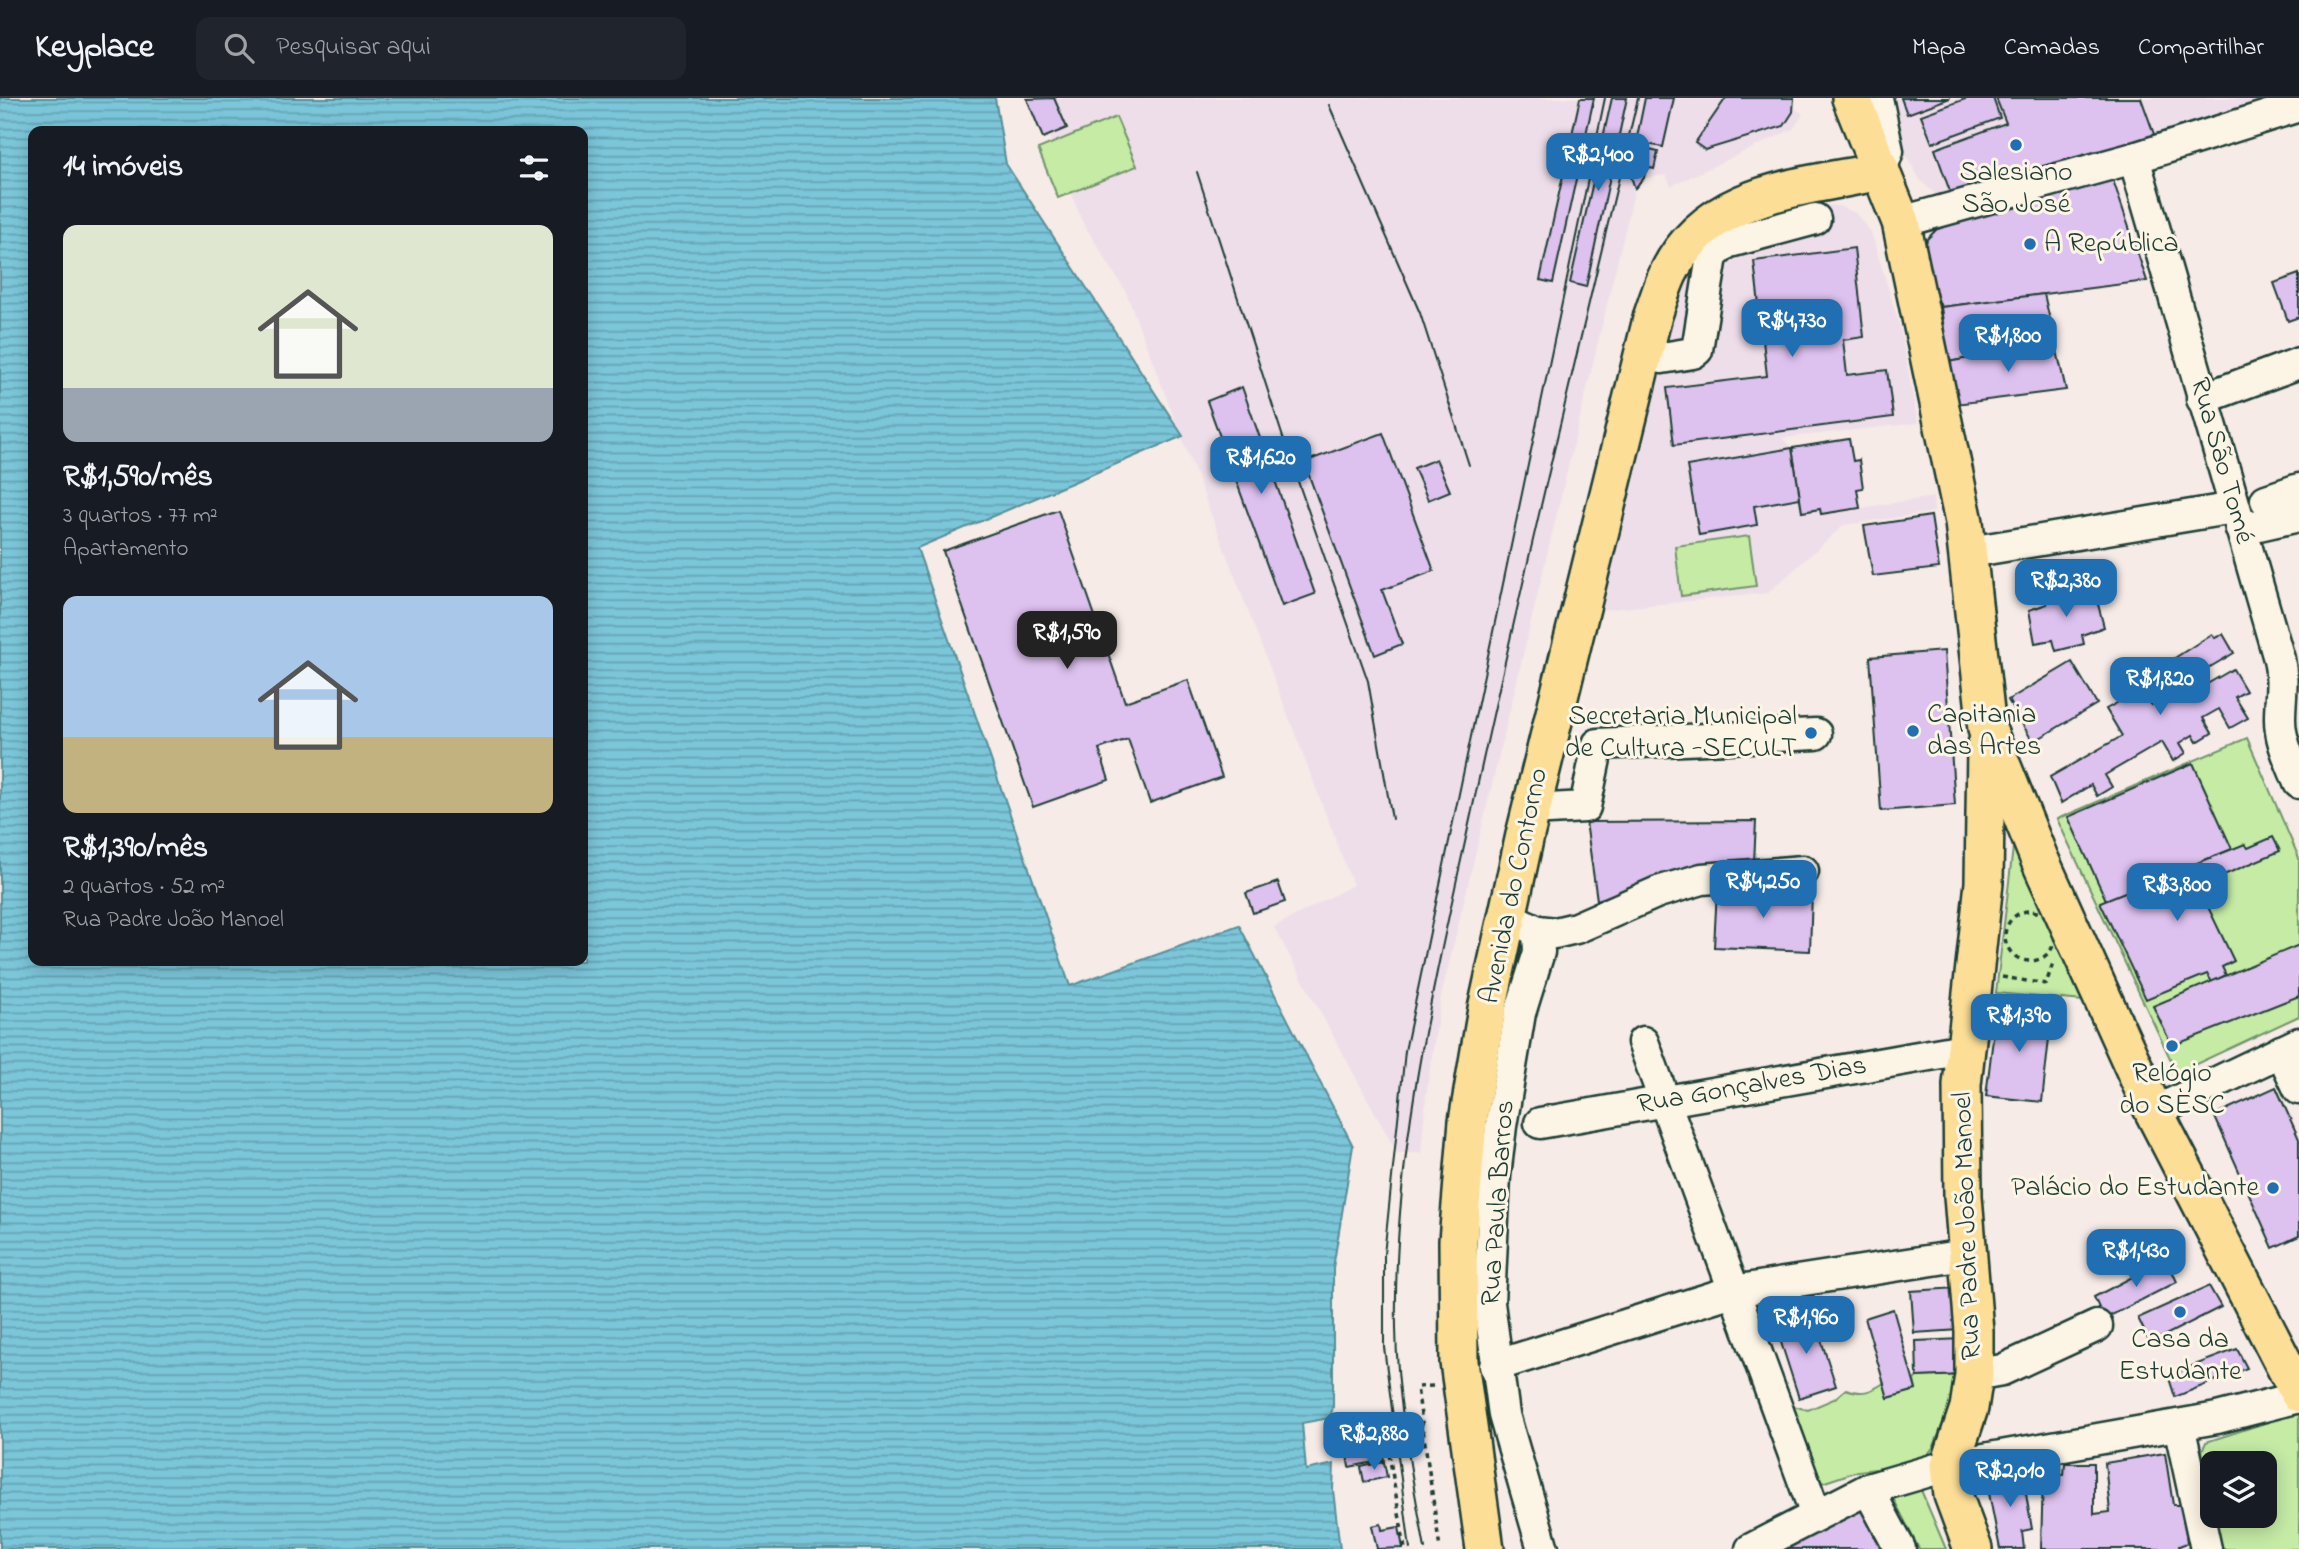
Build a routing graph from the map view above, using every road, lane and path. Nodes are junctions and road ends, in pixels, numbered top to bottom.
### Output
1 (1857, 100) edge
2 (2299, 106) edge
3 (2134, 158) junction
4 (1881, 171) junction
5 (1815, 219) dead end
6 (1901, 222) junction
7 (1644, 355) junction
8 (2299, 363) edge
9 (2202, 400) junction
10 (2299, 489) edge
11 (2266, 500) dead end
12 (2299, 516) edge
13 (2238, 518) junction
14 (1969, 552) junction
15 (1987, 729) junction
16 (1816, 734) dead end
17 (2296, 769) edge
18 (1531, 810) junction
19 (1803, 872) dead end
20 (1523, 927) junction
21 (2055, 939) junction
22 (2005, 944) junction
23 (2004, 956) dead end
24 (2003, 967) dead end
25 (1643, 1042) dead end
26 (2290, 1047) edge
27 (1964, 1049) junction
28 (2299, 1089) edge
29 (1664, 1102) junction
30 (2154, 1112) junction
31 (1540, 1123) dead end
32 (1965, 1255) junction
33 (1733, 1291) junction
34 (2097, 1326) dead end
35 (1495, 1366) junction
36 (1974, 1375) junction
37 (1433, 1386) dead end
38 (2299, 1395) edge
39 (2179, 1425) junction
40 (1389, 1454) dead end
41 (1950, 1465) junction
42 (1868, 1489) junction
43 (1816, 1515) junction
44 (1405, 1549) edge
45 (1440, 1549) edge
46 (1485, 1549) edge
47 (1543, 1549) edge
48 (1751, 1549) edge
49 (1900, 1549) edge
50 (1973, 1549) edge
51 (2206, 1549) edge

1 - 4 main road
2 - 3 street
3 - 6 street
3 - 9 street, Rua São Tomé
4 - 6 main road
4 - 7 main road, Avenida do Contorno
5 - 7 street
6 - 14 main road
7 - 18 main road, Avenida do Contorno
8 - 9 street
9 - 13 street, Rua São Tomé
10 - 11 street
12 - 13 street
13 - 14 street
13 - 17 street, Rua São Tomé
14 - 15 main road
15 - 27 main road, Rua Padre João Manoel
15 - 30 main road
16 - 18 street
18 - 20 main road, Avenida do Contorno
19 - 20 street
20 - 35 street, Rua Paula Barros
20 - 46 main road, Avenida do Contorno
21 - 22 path
21 - 22 path
21 - 24 path
22 - 23 path
25 - 29 street
26 - 28 street
26 - 30 street
27 - 29 street, Rua Gonçalves Dias
27 - 32 main road, Rua Padre João Manoel
29 - 31 street, Rua Gonçalves Dias
29 - 33 street
30 - 38 main road
32 - 33 street
32 - 36 main road, Rua Padre João Manoel
33 - 35 street
33 - 43 street
34 - 36 street
35 - 47 street, Rua Paula Barros
36 - 41 main road, Rua Padre João Manoel
37 - 45 path
38 - 39 street
39 - 41 street
39 - 51 street
40 - 44 path
41 - 42 street
41 - 50 main road, Rua Padre João Manoel
42 - 43 street
42 - 49 street
43 - 48 street

